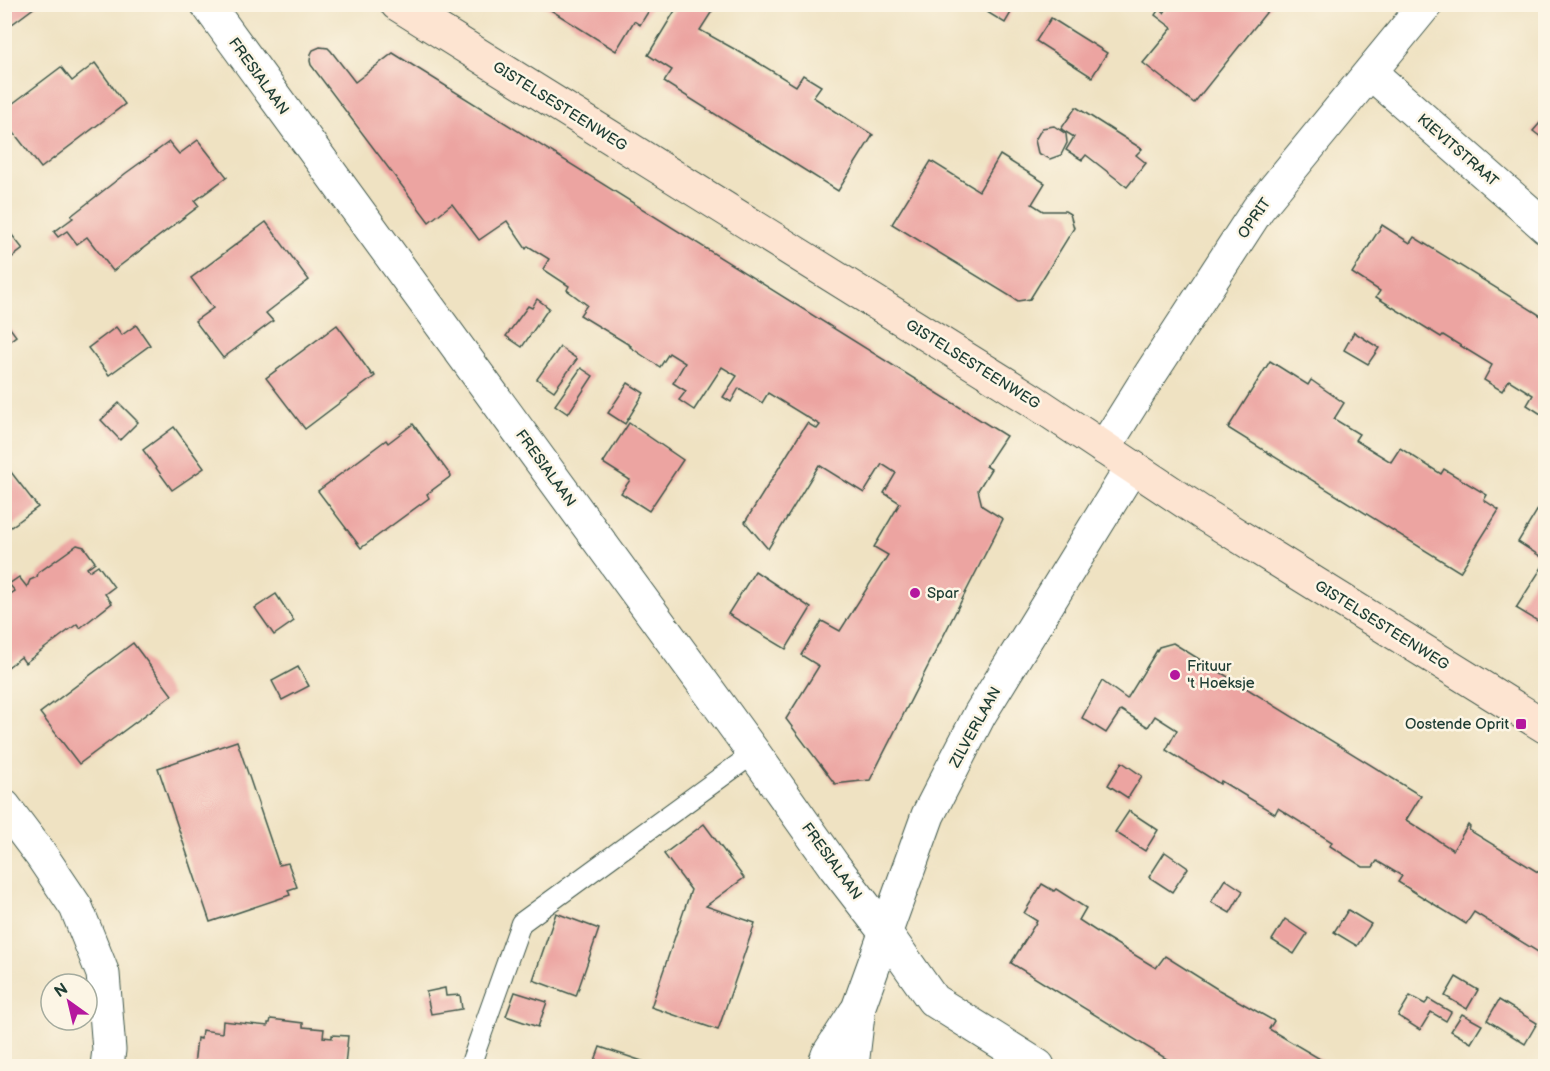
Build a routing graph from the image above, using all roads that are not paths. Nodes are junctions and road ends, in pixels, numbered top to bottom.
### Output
1 (207, 4) edge
2 (397, 4) edge
3 (1426, 4) edge
4 (1371, 73) junction
5 (1545, 227) edge
6 (1104, 448) junction
7 (1131, 467) junction
8 (1545, 728) edge
9 (754, 753) junction
10 (4, 806) edge
11 (885, 932) junction
12 (859, 1006) junction
13 (107, 1066) edge
14 (470, 1066) edge
15 (824, 1066) edge
16 (852, 1066) edge
17 (1038, 1066) edge

1 - 9 street, FRESIALAAN
2 - 6 main road, GISTELSESTEENWEG
3 - 4 street, OPRIT
4 - 5 street, KIEVITSTRAAT
4 - 6 street, OPRIT
6 - 7 main road, GISTELSESTEENWEG
7 - 8 main road, GISTELSESTEENWEG
7 - 11 street, ZILVERLAAN
9 - 11 street, FRESIALAAN
9 - 14 lane
10 - 13 street
11 - 12 street, ZILVERLAAN
11 - 17 street, FRESIALAAN
12 - 15 street, ZILVERLAAN
12 - 16 street, ZILVERLAAN

